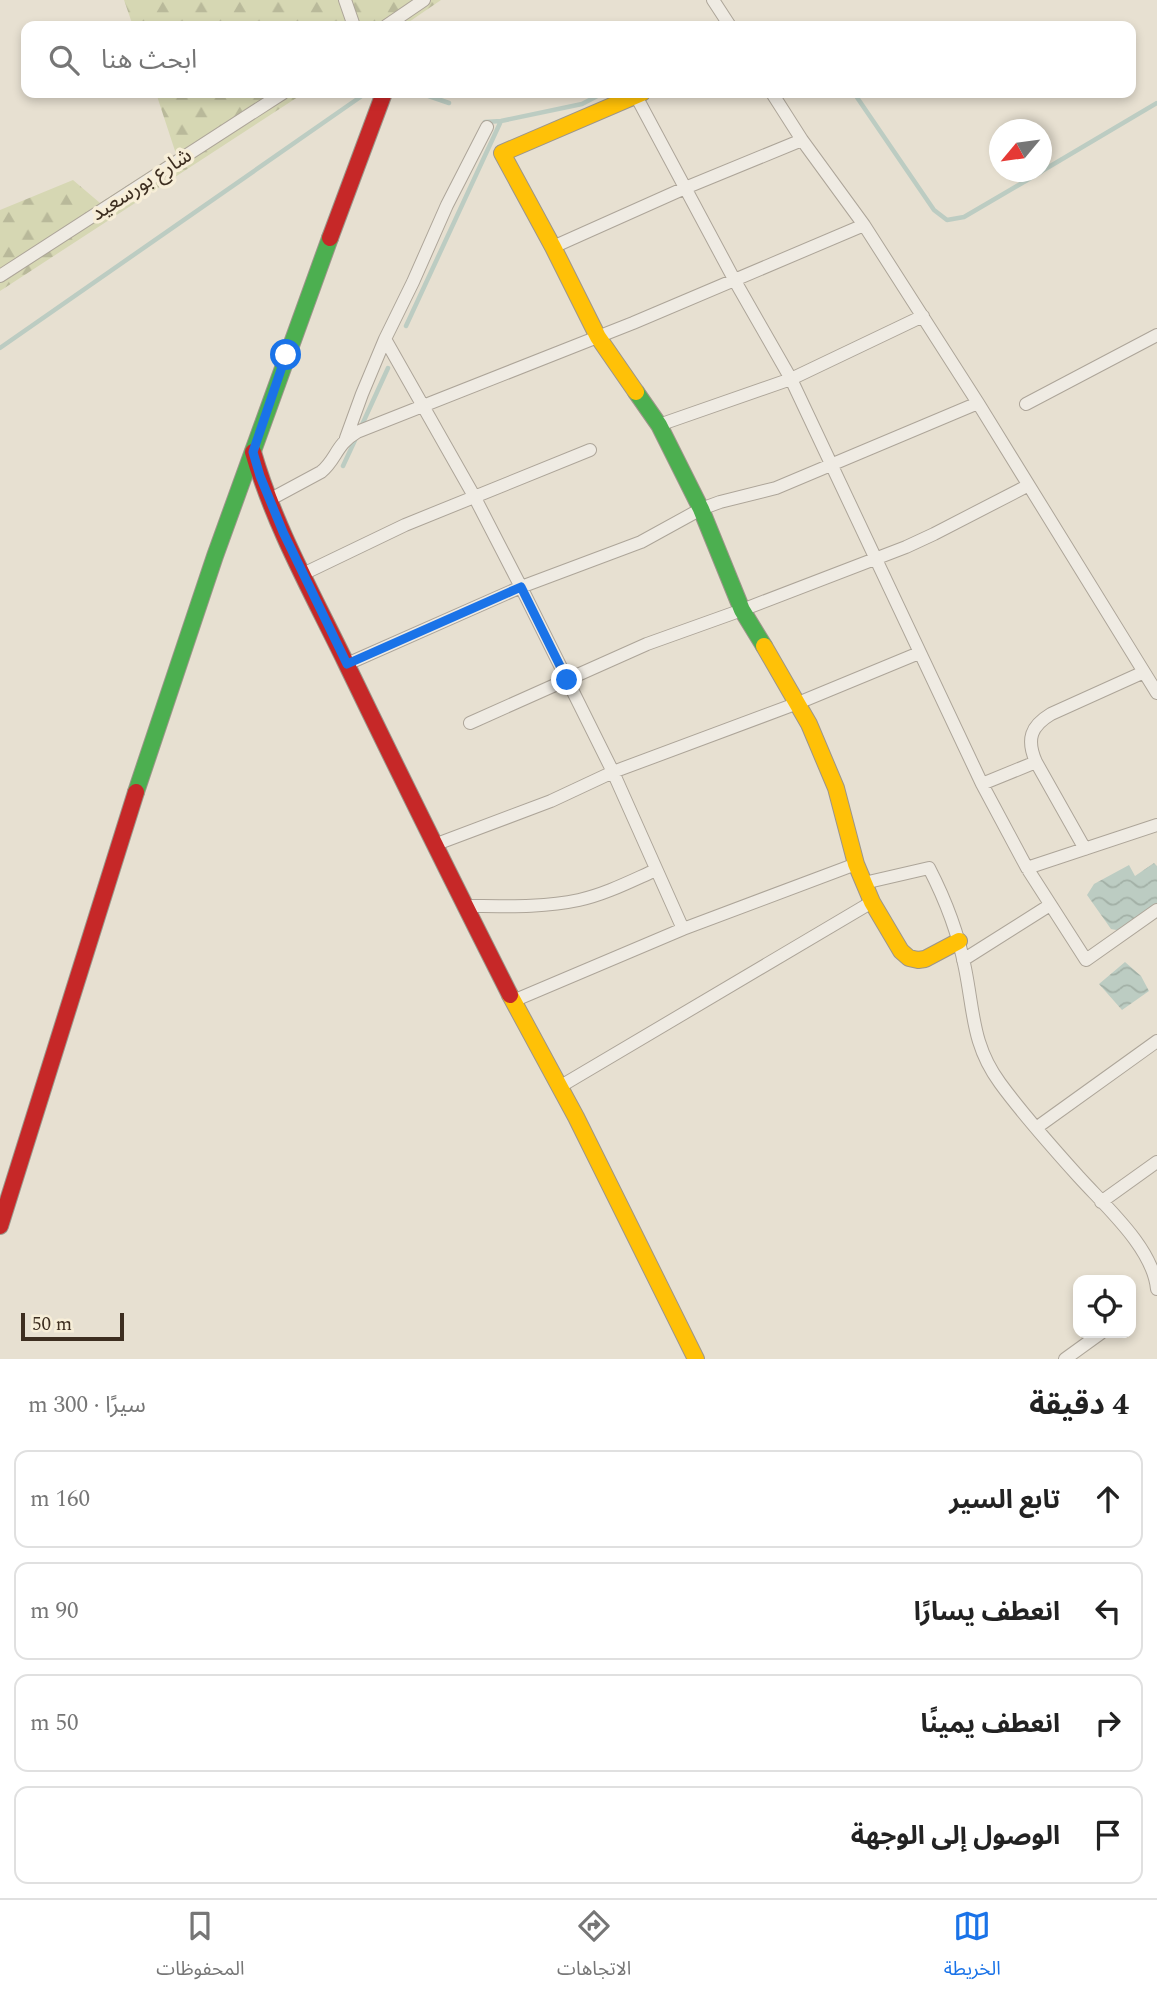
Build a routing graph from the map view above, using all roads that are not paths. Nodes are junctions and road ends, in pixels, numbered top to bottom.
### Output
1 (345, 0) edge
2 (425, 0) edge
3 (719, 2) edge
4 (352, 21) edge
5 (395, 21) edge
6 (728, 21) edge
7 (275, 98) edge
8 (382, 98) edge
9 (630, 98) edge
10 (641, 98) edge
11 (775, 98) edge
12 (487, 127) dead end
13 (802, 140) junction
14 (685, 188) junction
15 (864, 225) junction
16 (553, 247) junction
17 (0, 276) edge
18 (736, 281) junction
19 (923, 316) junction
20 (1157, 335) edge
21 (598, 337) junction
22 (385, 339) junction
23 (792, 379) junction
24 (978, 403) junction
25 (1026, 404) dead end
26 (424, 405) junction
27 (659, 425) junction
28 (346, 438) junction
29 (590, 450) dead end
30 (253, 452) junction
31 (832, 463) junction
32 (1027, 486) junction
33 (474, 496) junction
34 (269, 500) junction
35 (701, 509) junction
36 (876, 559) junction
37 (303, 574) junction
38 (521, 587) junction
39 (742, 610) junction
40 (919, 653) junction
41 (347, 664) junction
42 (1144, 672) junction
43 (567, 680) junction
44 (1157, 693) edge
45 (798, 703) junction
46 (470, 723) dead end
47 (1035, 762) junction
48 (613, 772) junction
49 (982, 785) junction
50 (1157, 825) edge
51 (434, 845) junction
52 (1084, 849) junction
53 (856, 864) junction
54 (1027, 868) junction
55 (656, 870) junction
56 (864, 883) junction
57 (873, 902) junction
58 (464, 905) junction
59 (1050, 905) junction
60 (1157, 910) edge
61 (683, 929) junction
62 (959, 942) junction
63 (963, 960) junction
64 (513, 1001) junction
65 (1156, 1043) edge
66 (561, 1086) junction
67 (1036, 1128) junction
68 (1157, 1162) edge
69 (1101, 1202) junction
70 (0, 1226) edge
71 (1150, 1253) edge
72 (1157, 1289) edge
73 (1094, 1338) edge
74 (696, 1359) edge
75 (1065, 1359) edge

1 - 4 street
2 - 5 street
3 - 6 street
7 - 17 street, شارع بورسعيد
8 - 30 street
9 - 16 street
10 - 14 street
11 - 13 street
12 - 22 street
13 - 14 street
13 - 15 street
14 - 16 street
14 - 18 street
15 - 18 street
15 - 19 street
16 - 21 street
18 - 21 street
18 - 23 street
19 - 23 street
19 - 24 street
20 - 25 street
21 - 26 street
21 - 27 street
22 - 26 street
22 - 28 street
23 - 27 street
23 - 31 street
24 - 31 street
24 - 32 street
26 - 28 street
26 - 33 street
27 - 35 street
28 - 34 street
29 - 33 street
30 - 34 street
30 - 70 street
31 - 35 street
31 - 36 street
32 - 36 street
32 - 42 street
33 - 37 street
33 - 38 street
34 - 37 street
35 - 38 street
35 - 39 street
36 - 39 street
36 - 40 street
37 - 41 street
38 - 41 street
38 - 43 street
39 - 43 street
39 - 45 street
40 - 45 street
40 - 49 street
41 - 51 street
42 - 44 street
42 - 47 street
43 - 46 street
43 - 48 street
45 - 48 street
45 - 53 street
47 - 49 street
47 - 52 street
48 - 51 street
48 - 55 street
49 - 54 street
50 - 52 street
51 - 58 street
52 - 54 street
53 - 56 street
53 - 61 street
54 - 59 street
55 - 58 street
55 - 61 street
56 - 57 street
56 - 62 street
57 - 62 street
57 - 66 street
58 - 64 street
59 - 60 street
59 - 63 street
61 - 64 street
62 - 63 street
63 - 67 street
64 - 66 street
65 - 67 street
66 - 74 street
67 - 69 street
68 - 69 street
69 - 71 street
71 - 72 street
73 - 75 street

